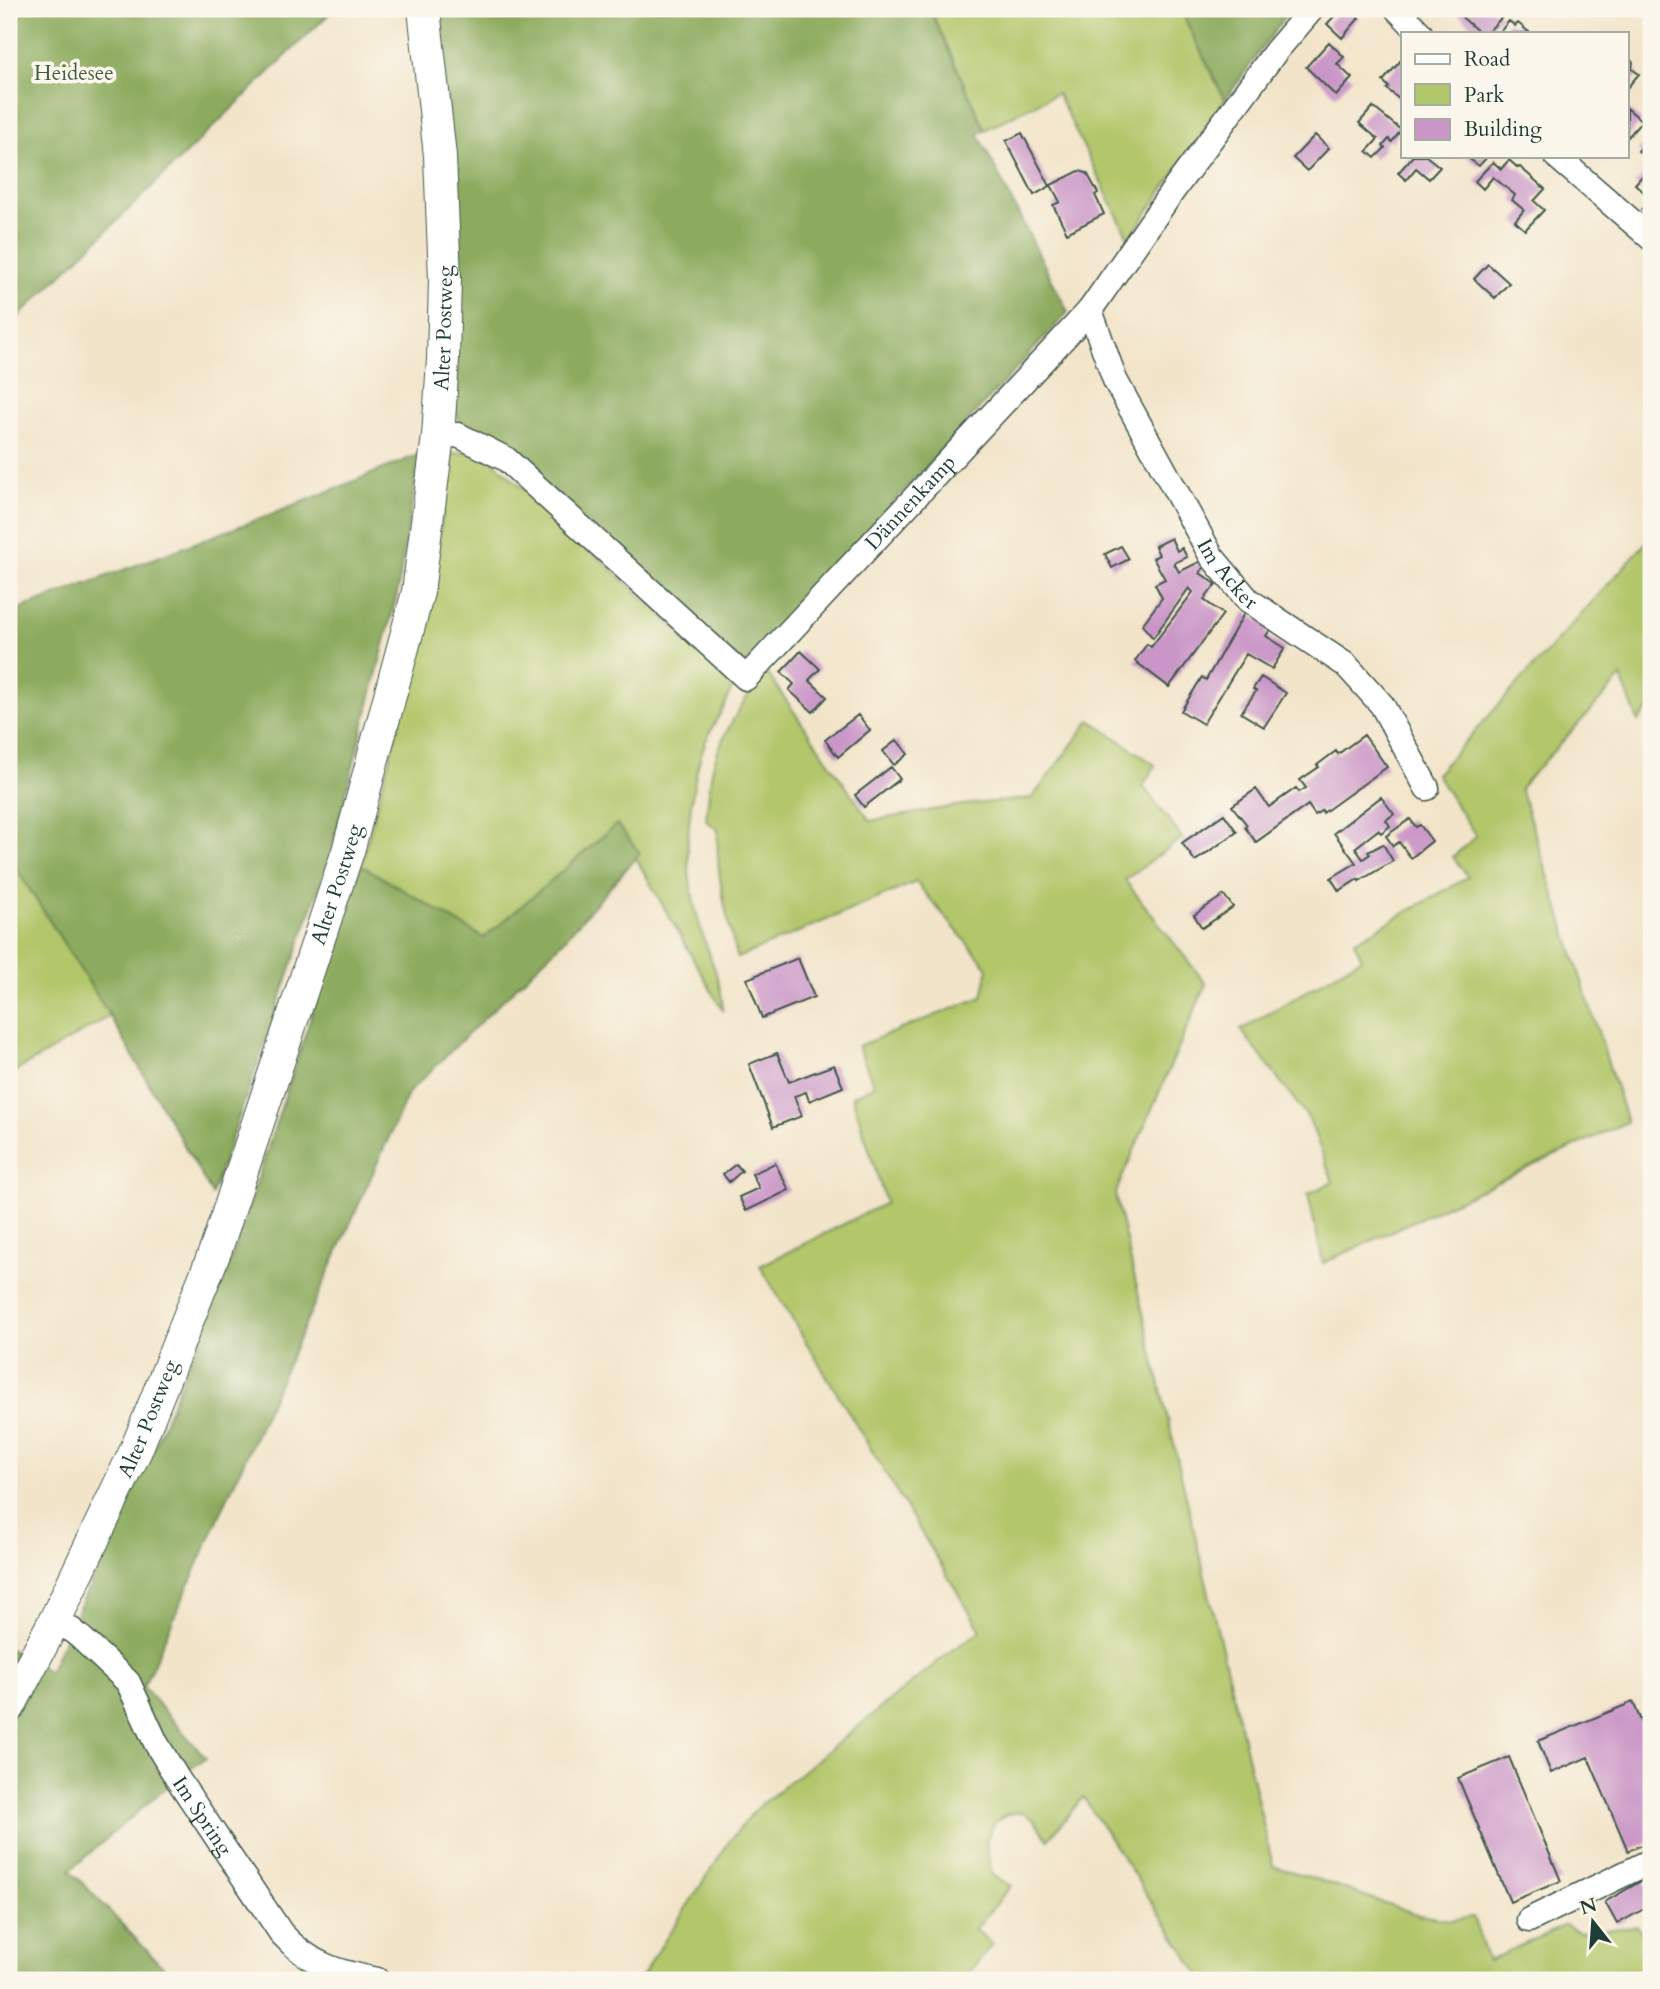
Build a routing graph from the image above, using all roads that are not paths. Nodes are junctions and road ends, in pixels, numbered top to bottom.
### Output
1 (424, 9) edge
2 (1312, 9) edge
3 (1398, 9) edge
4 (1419, 32) edge
5 (1558, 158) edge
6 (1651, 239) edge
7 (1090, 310) junction
8 (438, 436) junction
9 (1427, 788) dead end
10 (56, 1618) junction
11 (9, 1707) edge
12 (1651, 1861) edge
13 (1529, 1920) dead end
14 (377, 1980) edge

1 - 8 main road, Alter Postweg
2 - 7 street, Dännenkamp
3 - 4 street
5 - 6 street
7 - 8 street, Dännenkamp
7 - 9 street, Im Acker
8 - 10 main road, Alter Postweg
10 - 11 main road, Alter Postweg
10 - 14 street, Im Spring
12 - 13 street

